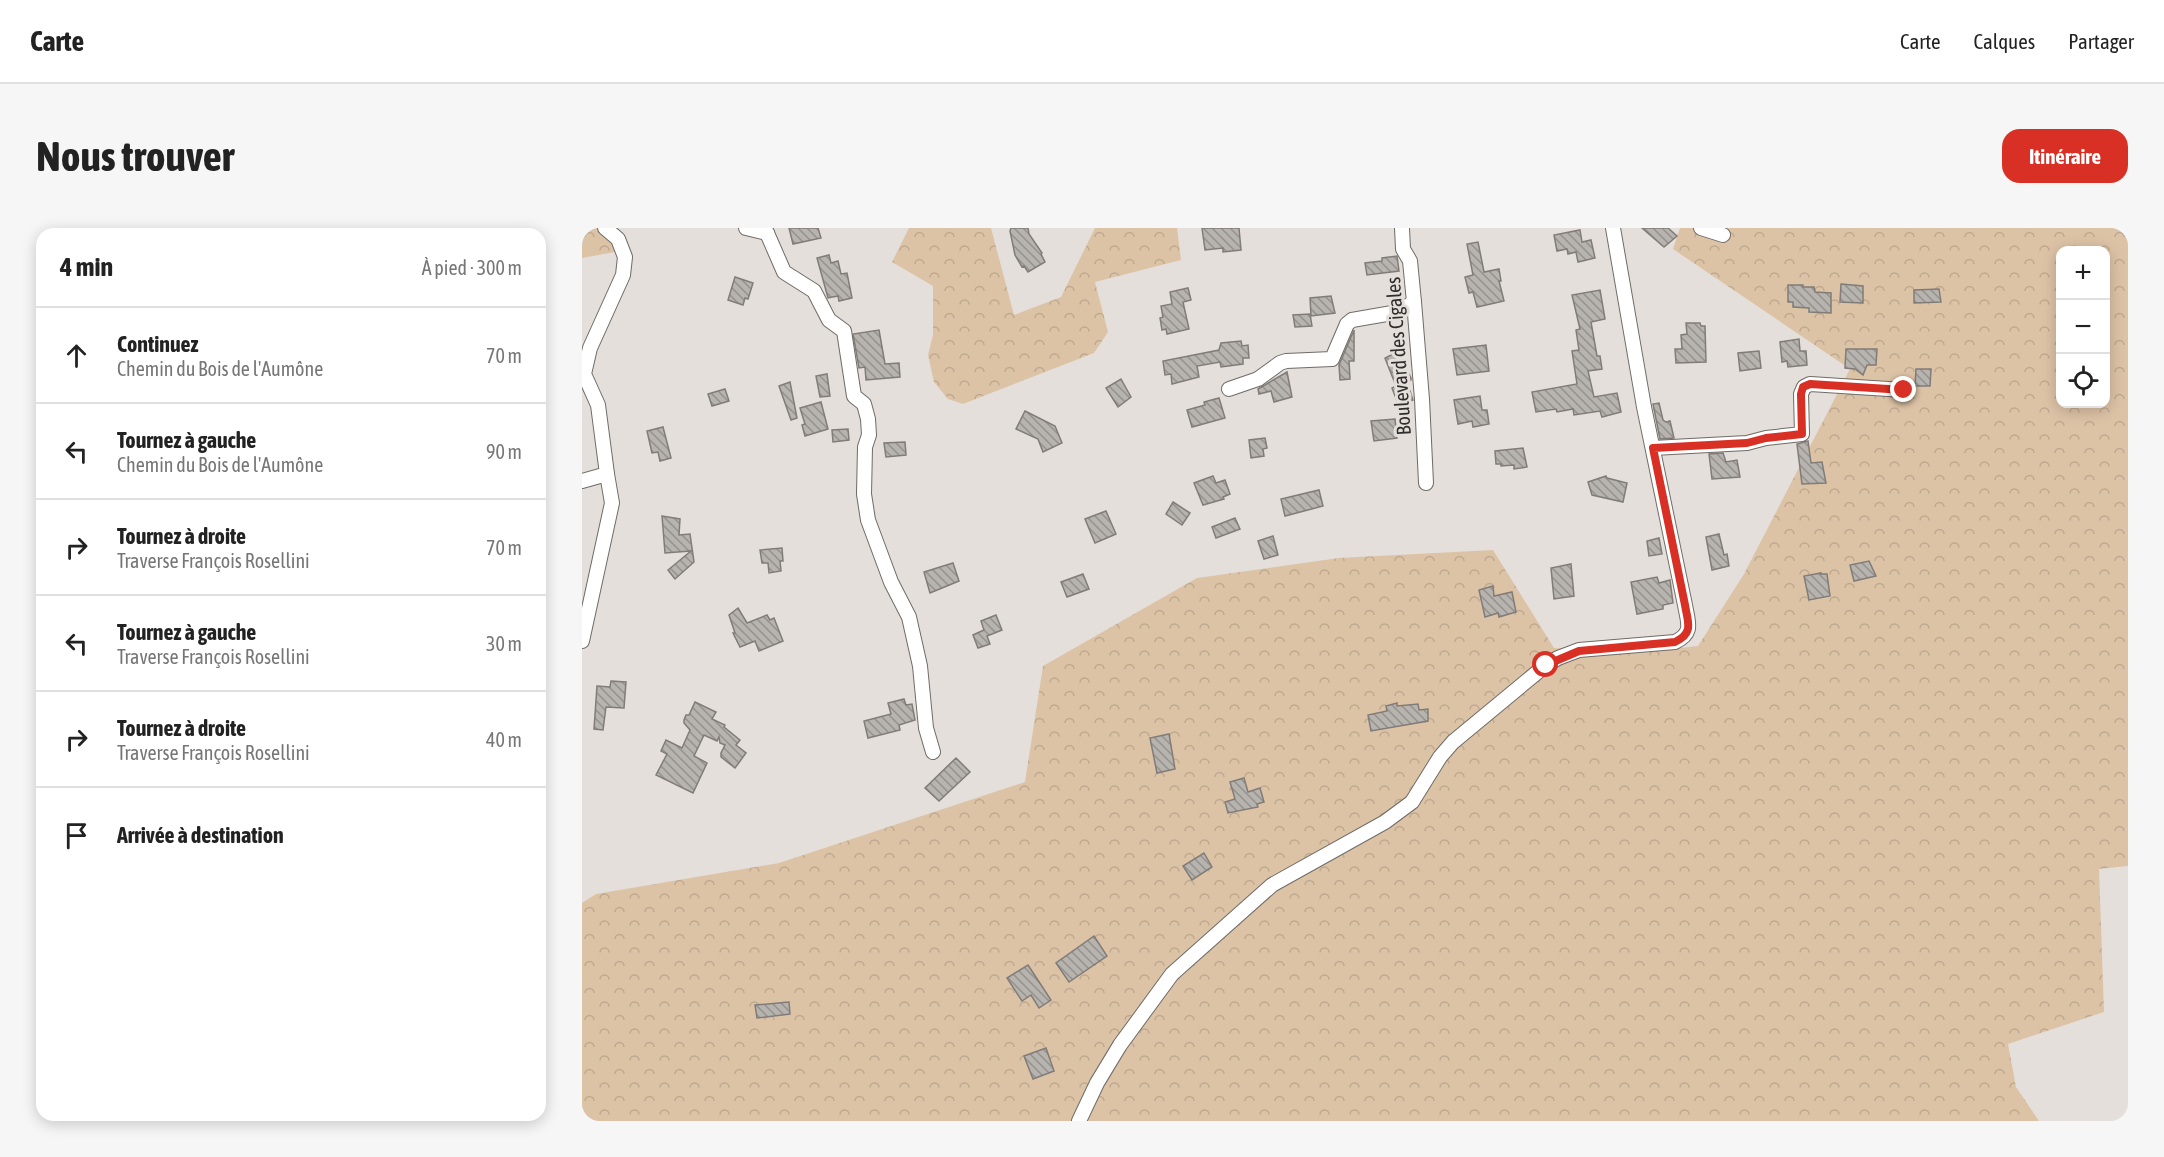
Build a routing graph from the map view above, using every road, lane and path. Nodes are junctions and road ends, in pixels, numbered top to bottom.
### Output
1 (605, 228) edge
2 (746, 228) edge
3 (1402, 228) edge
4 (1612, 228) edge
5 (1701, 228) edge
6 (765, 230) edge
7 (1723, 235) dead end
8 (1414, 302) junction
9 (1229, 389) dead end
10 (1904, 390) dead end
11 (1653, 448) junction
12 (607, 474) junction
13 (582, 481) edge
14 (1426, 483) dead end
15 (582, 640) edge
16 (933, 752) dead end
17 (1079, 1121) edge

1 - 12 street
2 - 6 street
3 - 8 street, Boulevard des Cigales
4 - 11 street
5 - 7 street
6 - 16 street
8 - 9 street
8 - 14 street, Boulevard des Cigales
10 - 11 street
11 - 17 street
12 - 13 street
12 - 15 street

